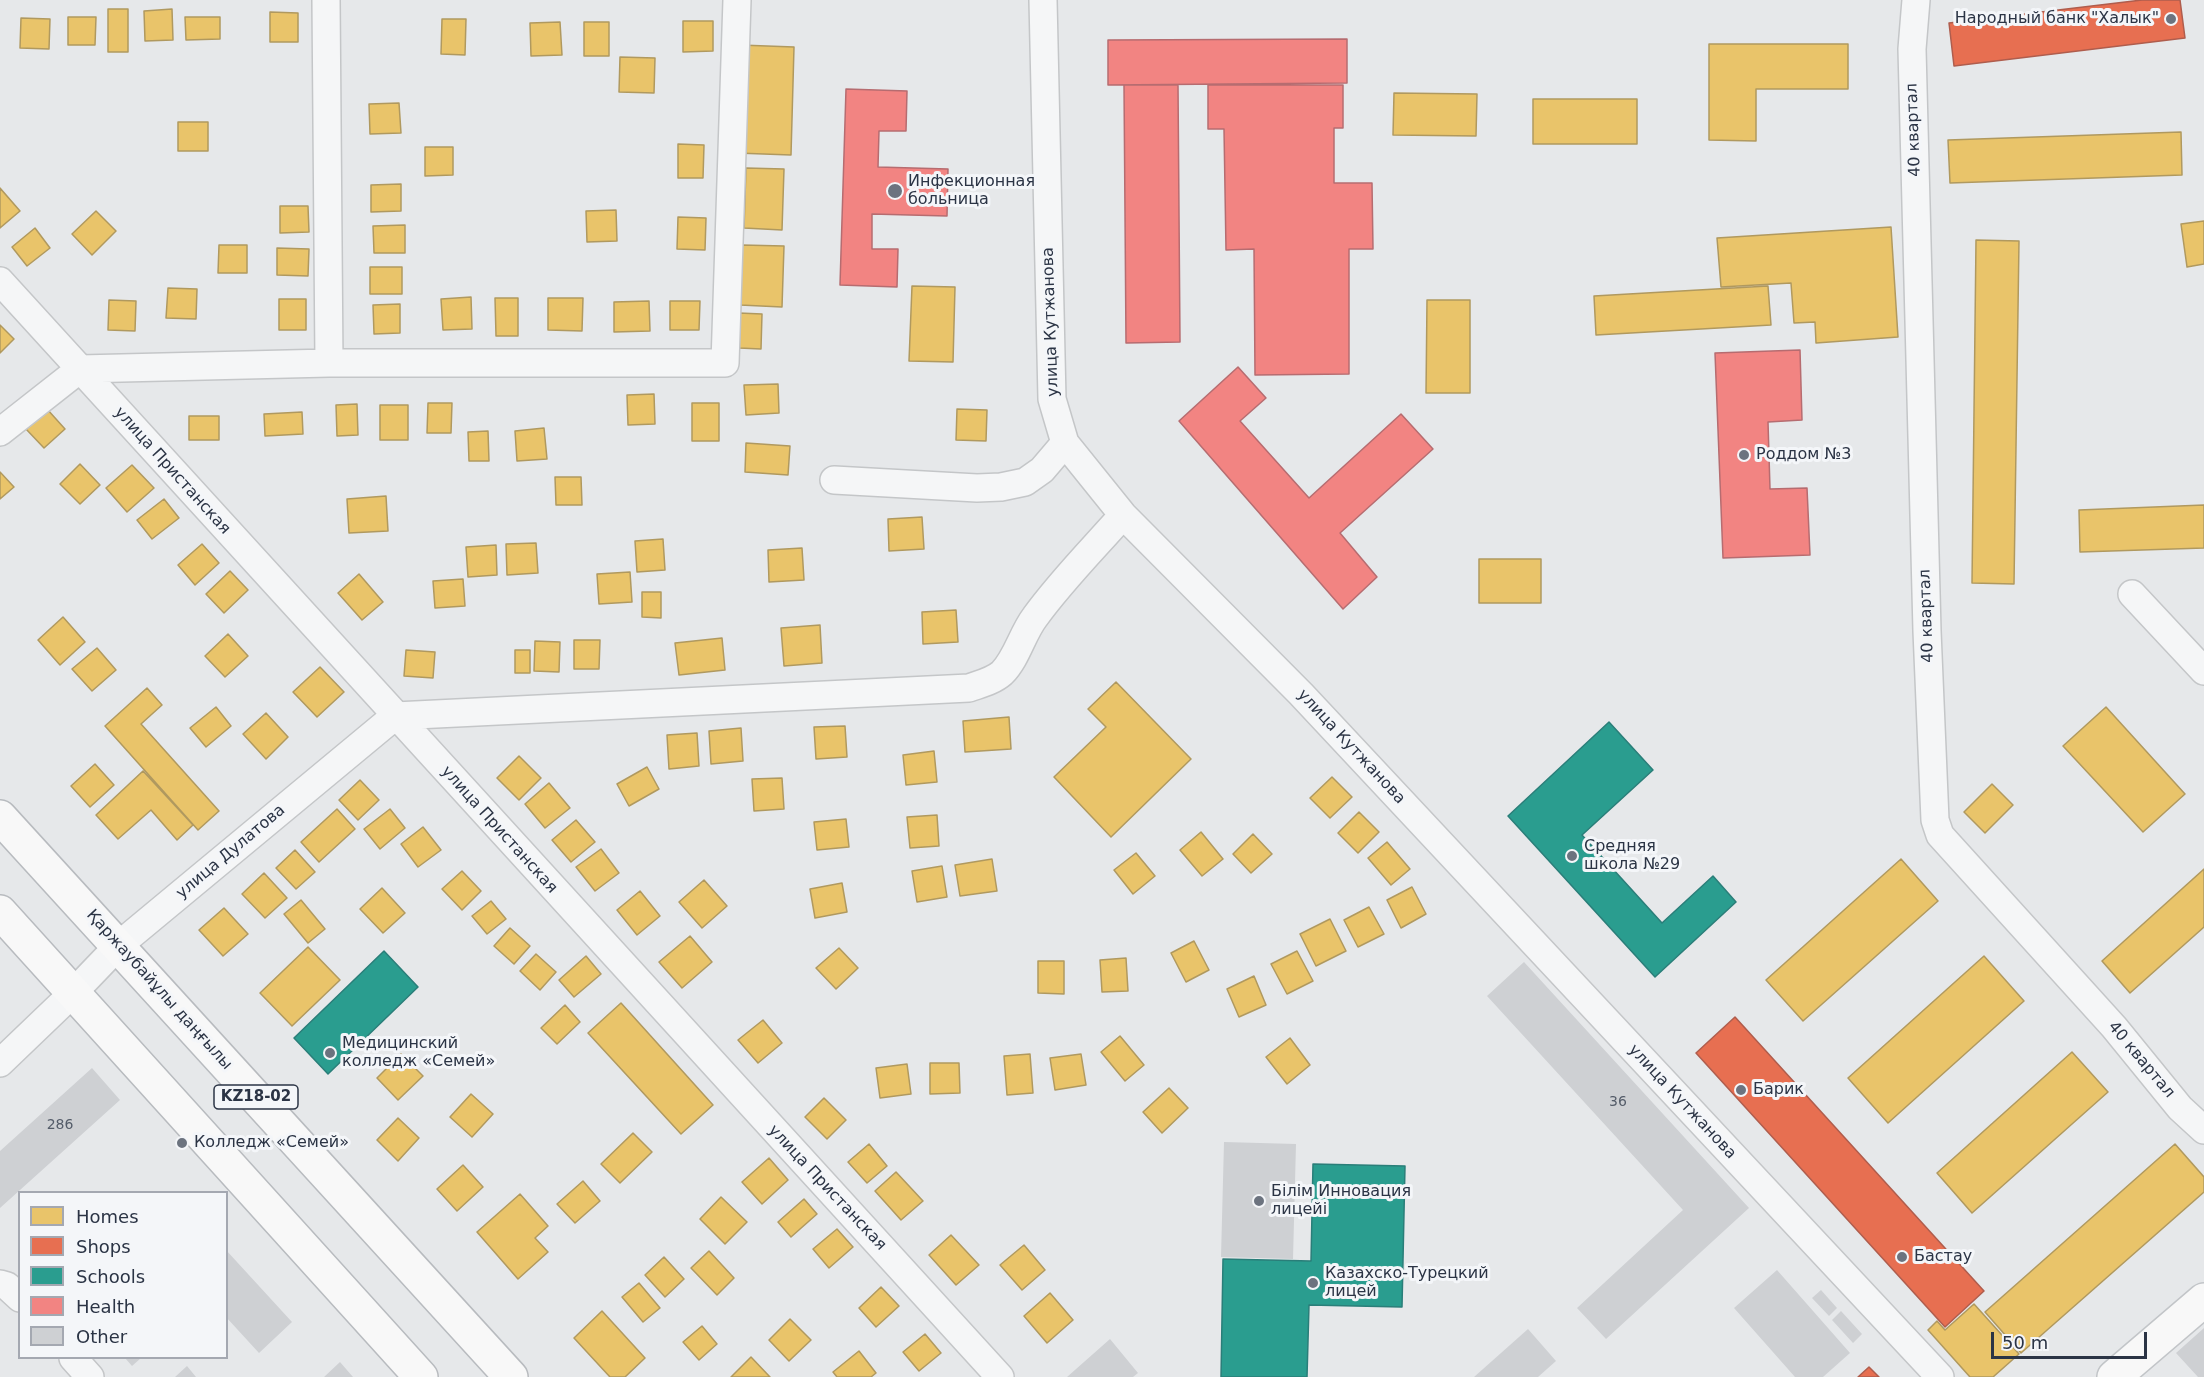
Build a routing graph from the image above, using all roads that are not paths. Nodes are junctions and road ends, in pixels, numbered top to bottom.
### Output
1 (326, 0) edge
2 (737, 0) edge
3 (1043, 0) edge
4 (1916, 0) edge
5 (0, 281) edge
6 (329, 363) junction
7 (80, 369) junction
8 (0, 432) edge
9 (1065, 443) junction
10 (834, 480) dead end
11 (1123, 515) junction
12 (2132, 594) dead end
13 (2204, 671) edge
14 (395, 716) junction
15 (0, 817) edge
16 (0, 912) edge
17 (119, 945) junction
18 (73, 993) junction
19 (0, 1063) edge
20 (2204, 1130) edge
21 (0, 1284) edge
22 (18, 1296) edge
23 (2204, 1300) edge
24 (74, 1359) edge
25 (90, 1377) edge
26 (421, 1377) edge
27 (511, 1377) edge
28 (1000, 1377) edge
29 (1940, 1377) edge
30 (2114, 1377) edge

1 - 6 street
2 - 6 street
3 - 9 street, улица Кутжанова
4 - 20 street, 40 квартал
5 - 7 street, улица Пристанская
6 - 7 street
7 - 8 street
7 - 14 street, улица Пристанская
9 - 10 street
9 - 11 street, улица Кутжанова
11 - 14 street
11 - 29 street, улица Кутжанова
12 - 13 street
14 - 17 street, улица Дулатова
14 - 28 street, улица Пристанская
15 - 17 main road, Қаржаубайұлы даңғылы / KZ18-02
16 - 18 main road
17 - 18 street, улица Дулатова
17 - 27 main road, Қаржаубайұлы даңғылы / KZ18-02
18 - 19 street, улица Дулатова
18 - 26 main road
21 - 22 street
23 - 30 main road
24 - 25 street

